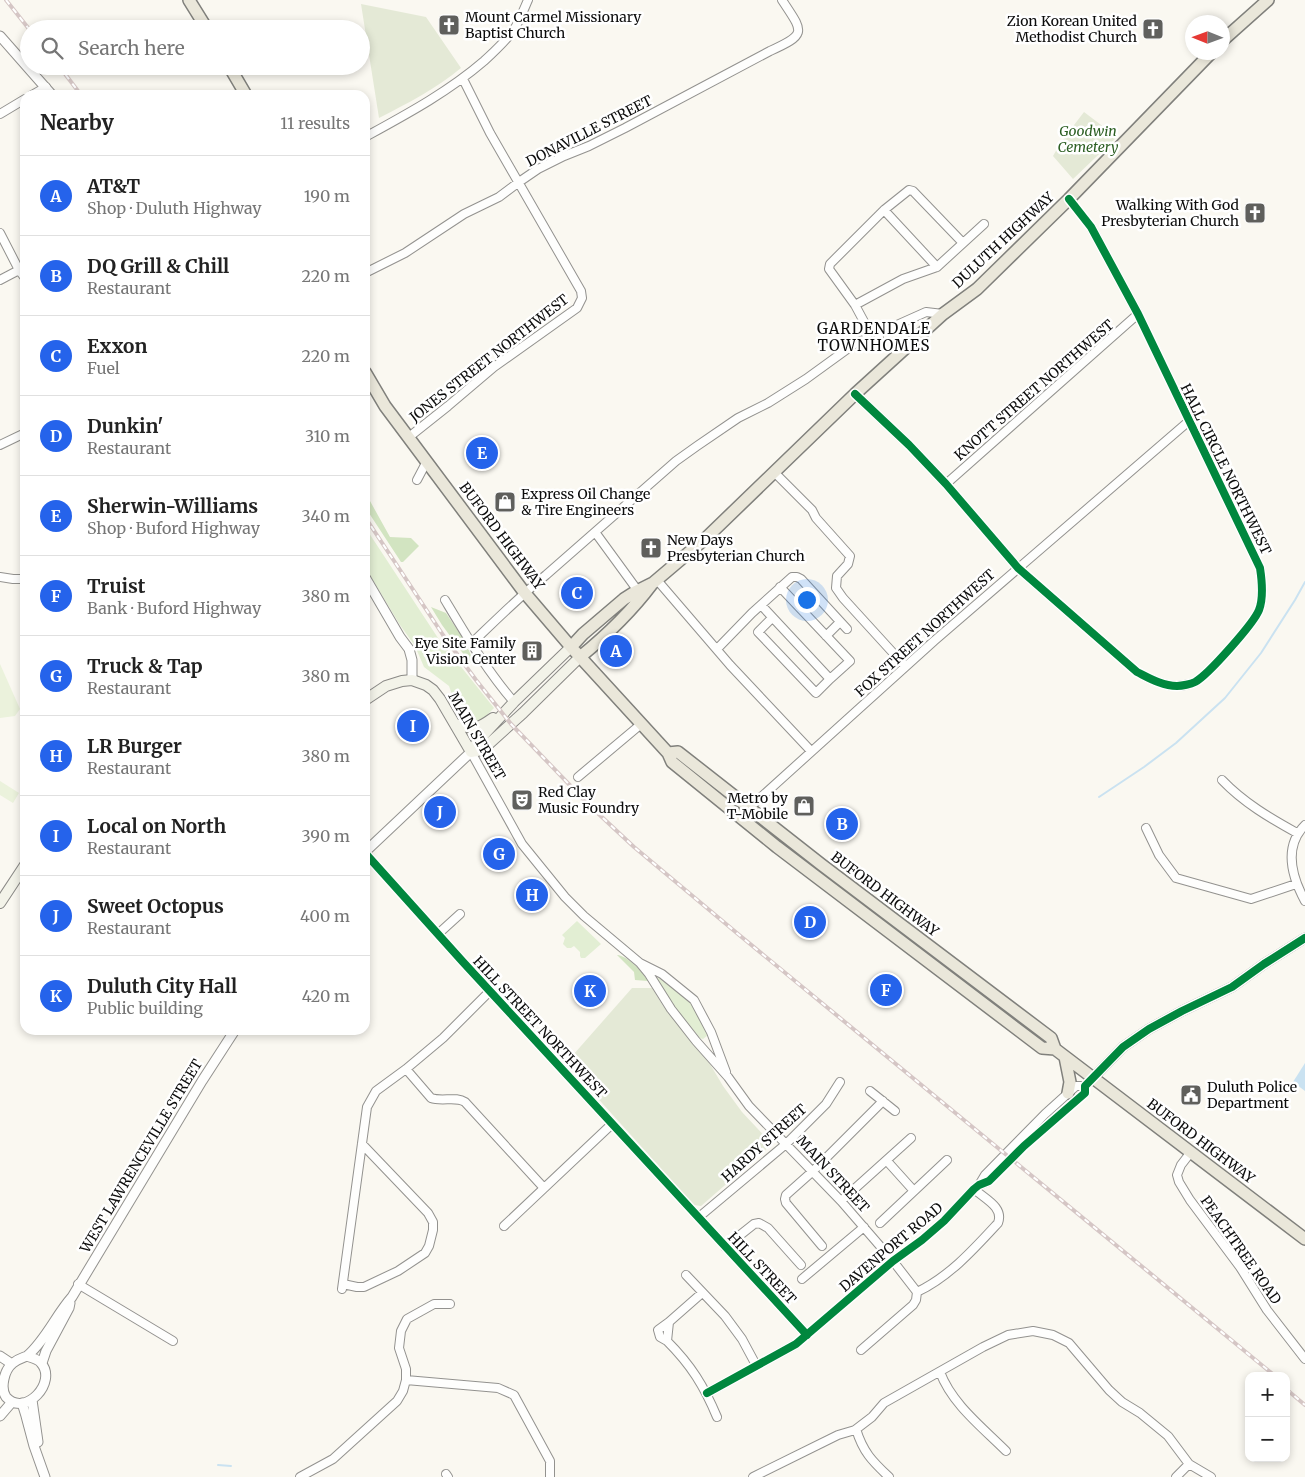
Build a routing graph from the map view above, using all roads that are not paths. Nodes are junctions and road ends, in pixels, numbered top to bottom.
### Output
1 (189, 0) edge
2 (528, 0) edge
3 (782, 0) edge
4 (1268, 0) edge
5 (201, 20) edge
6 (1230, 34) edge
7 (0, 36) edge
8 (20, 58) edge
9 (1204, 60) edge
10 (35, 75) edge
11 (234, 75) edge
12 (463, 79) junction
13 (46, 87) junction
14 (41, 90) edge
15 (48, 90) edge
16 (243, 90) edge
17 (20, 102) edge
18 (0, 114) edge
19 (370, 134) edge
20 (519, 182) junction
21 (1069, 199) junction
22 (884, 210) junction
23 (984, 224) dead end
24 (0, 233) edge
25 (963, 243) junction
26 (937, 267) junction
27 (19, 270) joint
28 (370, 270) edge
29 (0, 280) edge
30 (855, 305) junction
31 (943, 314) junction
32 (1138, 314) junction
33 (879, 333) junction
34 (868, 335) junction
35 (370, 380) edge
36 (856, 394) junction
37 (1189, 421) junction
38 (20, 435) edge
39 (409, 437) junction
40 (0, 445) edge
41 (427, 461) junction
42 (774, 472) junction
43 (417, 480) dead end
44 (946, 484) junction
45 (595, 532) junction
46 (1018, 568) junction
47 (0, 577) edge
48 (20, 579) edge
49 (655, 582) junction
50 (370, 585) edge
51 (780, 587) junction
52 (638, 590) junction
53 (524, 592) junction
54 (445, 600) dead end
55 (761, 605) junction
56 (772, 618) junction
57 (840, 622) junction
58 (847, 629) dead end
59 (826, 636) junction
60 (471, 644) junction
61 (570, 647) junction
62 (716, 649) junction
63 (580, 658) junction
64 (905, 666) junction
65 (830, 679) junction
66 (412, 680) junction
67 (370, 697) edge
68 (514, 702) junction
69 (503, 714) junction
70 (455, 724) junction
71 (640, 725) junction
72 (811, 751) junction
73 (471, 752) junction
74 (668, 753) junction
75 (578, 777) dead end
76 (692, 778) junction
77 (1222, 780) dead end
78 (749, 808) junction
79 (737, 815) junction
80 (1305, 825) edge
81 (1146, 828) dead end
82 (1298, 833) junction
83 (791, 841) junction
84 (370, 847) edge
85 (370, 858) edge
86 (20, 873) edge
87 (1296, 884) junction
88 (846, 899) junction
89 (1305, 901) edge
90 (0, 903) edge
91 (460, 914) dead end
92 (889, 915) junction
93 (438, 934) junction
94 (1305, 938) edge
95 (640, 963) junction
96 (934, 966) junction
97 (963, 971) junction
98 (490, 991) junction
99 (232, 1035) edge
100 (713, 1037) junction
101 (702, 1048) junction
102 (1055, 1049) junction
103 (1065, 1057) junction
104 (406, 1069) junction
105 (728, 1077) junction
106 (840, 1082) dead end
107 (1089, 1082) junction
108 (870, 1091) dead end
109 (1068, 1093) junction
110 (883, 1101) junction
111 (895, 1111) dead end
112 (612, 1124) junction
113 (911, 1138) dead end
114 (362, 1144) junction
115 (786, 1144) junction
116 (1191, 1152) junction
117 (947, 1160) dead end
118 (887, 1161) junction
119 (813, 1171) junction
120 (976, 1187) junction
121 (544, 1188) junction
122 (914, 1191) junction
123 (841, 1201) junction
124 (698, 1218) junction
125 (880, 1223) dead end
126 (504, 1226) dead end
127 (864, 1227) junction
128 (1305, 1239) edge
129 (726, 1246) junction
130 (822, 1246) dead end
131 (893, 1261) junction
132 (801, 1265) dead end
133 (686, 1275) dead end
134 (802, 1279) dead end
135 (78, 1284) junction
136 (917, 1292) junction
137 (702, 1293) junction
138 (72, 1296) junction
139 (450, 1304) dead end
140 (807, 1335) junction
141 (173, 1340) dead end
142 (861, 1350) dead end
143 (0, 1356) edge
144 (27, 1356) junction
145 (1305, 1359) edge
146 (42, 1363) junction
147 (756, 1365) junction
148 (6, 1367) edge
149 (940, 1372) junction
150 (406, 1380) junction
151 (707, 1393) junction
152 (1, 1394) edge
153 (32, 1400) junction
154 (17, 1402) junction
155 (0, 1416) edge
156 (717, 1417) dead end
157 (856, 1429) junction
158 (1006, 1451) dead end
159 (41, 1464) junction
160 (1189, 1464) junction
161 (314, 1473) edge
162 (45, 1477) edge
163 (300, 1477) edge
164 (550, 1477) edge
165 (753, 1477) edge
166 (889, 1477) edge
167 (1176, 1477) edge
168 (1210, 1477) edge

1 - 5 main road
2 - 12 street
3 - 20 street, DONAVILLE STREET
4 - 6 main road
7 - 8 street
9 - 21 main road, DULUTH HIGHWAY
10 - 13 street
11 - 16 main road
12 - 19 street
12 - 20 street
13 - 14 street
13 - 15 street
17 - 18 street
20 - 28 street, DONAVILLE STREET
20 - 39 street, JONES STREET NORTHWEST
21 - 31 main road, DULUTH HIGHWAY
21 - 32 street, HALL CIRCLE NORTHWEST
22 - 25 street
22 - 26 street
22 - 30 street
23 - 25 street
24 - 27 street
25 - 26 street
26 - 30 street
27 - 29 street
30 - 34 street
31 - 33 street
31 - 36 main road, DULUTH HIGHWAY
32 - 37 street, HALL CIRCLE NORTHWEST
32 - 44 street, KNOTT STREET NORTHWEST
33 - 34 street
33 - 34 street
34 - 45 street
35 - 39 main road, BUFORD HIGHWAY
36 - 42 main road, DULUTH HIGHWAY
36 - 44 street, HALL CIRCLE NORTHWEST
37 - 46 street, FOX STREET NORTHWEST
37 - 46 street, HALL CIRCLE NORTHWEST
38 - 40 street
39 - 41 main road, BUFORD HIGHWAY
41 - 43 street
41 - 53 main road, BUFORD HIGHWAY
42 - 49 main road, DULUTH HIGHWAY
42 - 64 street
44 - 46 street, HALL CIRCLE NORTHWEST
45 - 52 street
45 - 53 street
46 - 64 street, FOX STREET NORTHWEST
47 - 48 street
49 - 52 main road, DULUTH HIGHWAY
49 - 62 street
49 - 63 main road, DULUTH HIGHWAY
50 - 66 street
51 - 55 street
51 - 57 street
51 - 59 street
52 - 61 main road, DULUTH HIGHWAY
53 - 60 street
53 - 61 main road, BUFORD HIGHWAY
54 - 60 street
55 - 56 street
55 - 62 street
56 - 65 street
56 - 65 street
57 - 58 street
57 - 59 street
59 - 65 street
60 - 68 street
61 - 63 main road, BUFORD HIGHWAY
61 - 68 main road
62 - 72 street
63 - 71 main road, BUFORD HIGHWAY
63 - 73 main road
64 - 72 street, FOX STREET NORTHWEST
66 - 67 main road
66 - 70 main road, MAIN STREET
68 - 69 main road
69 - 70 main road
69 - 73 main road
70 - 73 main road, MAIN STREET
71 - 74 main road, BUFORD HIGHWAY
71 - 75 street
72 - 78 street, FOX STREET NORTHWEST
73 - 84 street
73 - 95 street, MAIN STREET
74 - 76 main road, BUFORD HIGHWAY
74 - 78 main road, BUFORD HIGHWAY
76 - 78 main road
76 - 79 main road, BUFORD HIGHWAY
77 - 82 street
78 - 83 main road, BUFORD HIGHWAY
79 - 83 main road
79 - 88 main road, BUFORD HIGHWAY
80 - 82 street
81 - 87 street
82 - 87 street
83 - 92 main road, BUFORD HIGHWAY
85 - 93 street, HILL STREET NORTHWEST
86 - 90 main road
87 - 89 street
88 - 92 main road
88 - 96 main road, BUFORD HIGHWAY
91 - 93 street
92 - 97 main road, BUFORD HIGHWAY
93 - 98 street, HILL STREET NORTHWEST
94 - 107 street
95 - 100 street, MAIN STREET
95 - 101 street, MAIN STREET
96 - 97 main road
96 - 102 main road, BUFORD HIGHWAY
97 - 102 main road, BUFORD HIGHWAY
98 - 104 street
98 - 112 street, HILL STREET NORTHWEST
99 - 135 street, WEST LAWRENCEVILLE STREET
100 - 101 street
100 - 105 street, MAIN STREET
101 - 105 street, MAIN STREET
102 - 103 main road, BUFORD HIGHWAY
103 - 107 main road, BUFORD HIGHWAY
103 - 109 main road
104 - 114 street
104 - 121 street
105 - 115 street, MAIN STREET
106 - 115 street, HARDY STREET
107 - 109 street, DAVENPORT ROAD
107 - 116 main road, BUFORD HIGHWAY
107 - 120 street, DAVENPORT ROAD
108 - 110 street
109 - 120 street, DAVENPORT ROAD
110 - 111 street
110 - 119 street
112 - 121 street
112 - 124 street, HILL STREET NORTHWEST
113 - 118 street
114 - 114 street
115 - 119 street, MAIN STREET
115 - 124 street, HARDY STREET
116 - 128 main road, BUFORD HIGHWAY
116 - 145 street, PEACHTREE ROAD
117 - 122 street
118 - 122 street
118 - 123 street
119 - 123 street, MAIN STREET
119 - 130 street
120 - 131 street, DAVENPORT ROAD
120 - 136 street
121 - 126 street
122 - 125 street
123 - 127 street, MAIN STREET
124 - 129 street, HILL STREET
127 - 131 street, MAIN STREET
127 - 134 street
129 - 132 street
129 - 140 street, HILL STREET
131 - 136 street, MAIN STREET
131 - 140 street, DAVENPORT ROAD
133 - 137 street
135 - 138 street, WEST LAWRENCEVILLE STREET
135 - 141 street
136 - 142 street
137 - 147 street
137 - 151 street
138 - 144 street, WEST LAWRENCEVILLE STREET
138 - 146 street, WEST LAWRENCEVILLE STREET
139 - 150 street
140 - 147 street, DAVENPORT ROAD
143 - 148 street
144 - 146 street
144 - 148 street
146 - 153 street
147 - 151 street, DAVENPORT ROAD
148 - 152 street
149 - 157 street
149 - 158 street
149 - 160 street
150 - 161 street
150 - 164 street
151 - 156 street
152 - 154 street
153 - 154 street
153 - 159 street
154 - 155 street
154 - 159 street
157 - 165 street
157 - 166 street
159 - 162 street
160 - 167 street
160 - 168 street
161 - 163 street

